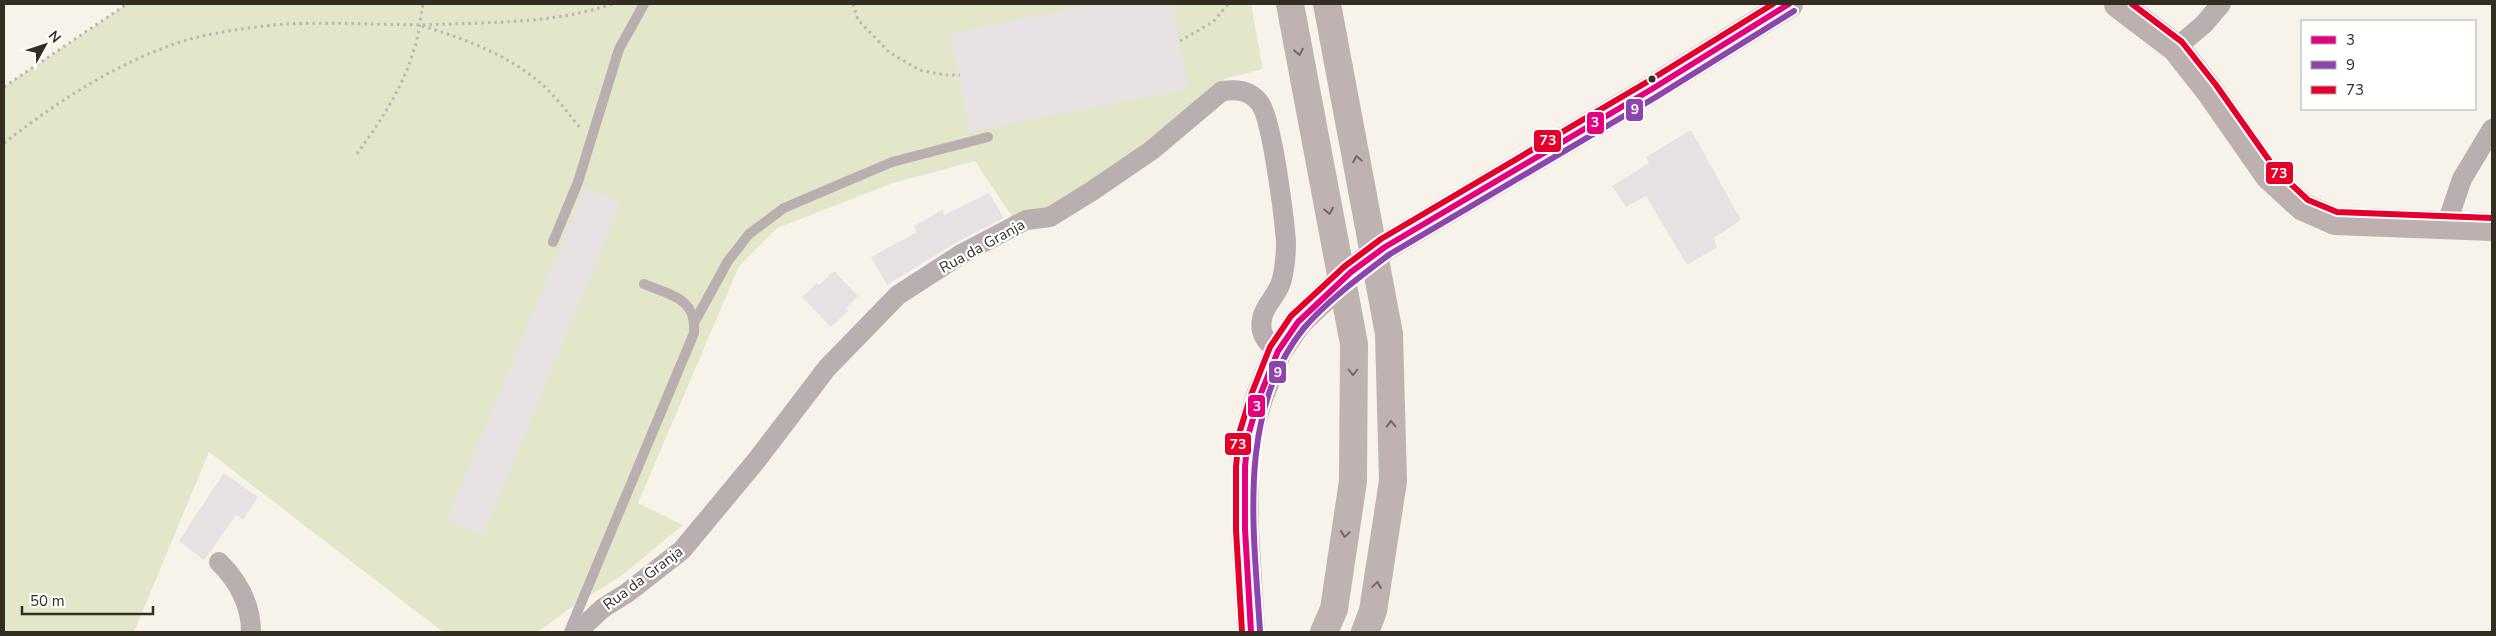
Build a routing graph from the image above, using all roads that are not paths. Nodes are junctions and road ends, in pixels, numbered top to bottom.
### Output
1 (644, 4) edge
2 (1290, 4) edge
3 (1328, 4) edge
4 (1337, 4) edge
5 (1789, 4) edge
6 (2118, 4) edge
7 (2221, 4) edge
8 (2176, 48) junction
9 (1338, 58) junction
10 (2492, 129) edge
11 (988, 137) dead end
12 (2446, 226) junction
13 (2492, 228) edge
14 (553, 242) dead end
15 (644, 284) dead end
16 (695, 321) junction
17 (1278, 351) junction
18 (219, 562) dead end
19 (251, 632) edge
20 (569, 632) edge
21 (577, 632) edge
22 (1251, 632) edge
23 (1324, 632) edge
24 (1366, 632) edge

1 - 14 lane
2 -> 23 highway
3 - 9 highway
4 - 9 highway
5 - 17 main road
6 - 8 main road
7 - 8 street
8 - 12 main road
24 -> 9 highway
10 - 12 street
11 - 16 lane
12 - 13 main road
15 - 16 lane
16 - 20 lane
17 - 21 street, Rua da Granja
17 - 22 main road
18 - 19 street

